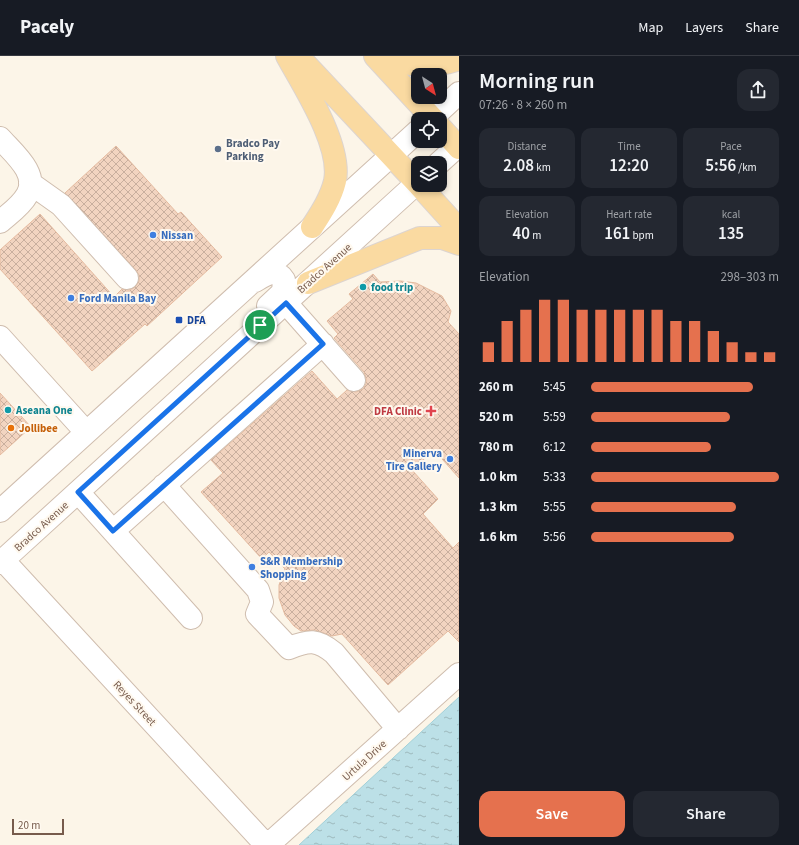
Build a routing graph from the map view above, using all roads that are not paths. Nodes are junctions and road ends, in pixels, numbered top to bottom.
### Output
1 (287, 56) edge
2 (298, 56) edge
3 (375, 56) edge
4 (381, 56) edge
5 (459, 58) edge
6 (459, 93) edge
7 (422, 112) edge
8 (441, 112) edge
9 (447, 137) edge
10 (0, 138) edge
11 (411, 139) edge
12 (458, 146) edge
13 (391, 155) junction
14 (447, 156) edge
15 (411, 176) edge
16 (30, 183) junction
17 (411, 190) edge
18 (425, 192) edge
19 (0, 222) edge
20 (312, 227) junction
21 (459, 229) edge
22 (459, 244) edge
23 (127, 278) dead end
24 (308, 282) junction
25 (249, 285) junction
26 (286, 303) junction
27 (260, 325) junction
28 (0, 337) edge
29 (323, 344) junction
30 (354, 380) dead end
31 (86, 432) junction
32 (164, 485) junction
33 (78, 492) junction
34 (0, 511) edge
35 (113, 531) junction
36 (2, 562) edge
37 (191, 618) dead end
38 (459, 674) edge
39 (398, 729) junction
40 (267, 845) edge

1 - 20 main road
2 - 13 main road
3 - 7 main road
4 - 5 main road
6 - 8 street
9 - 12 main road
10 - 16 street
11 - 13 street
12 - 14 street
13 - 15 main road
13 - 20 street
16 - 19 street
16 - 23 street
17 - 24 street, Bradco Avenue
18 - 21 main road
20 - 25 street
22 - 24 main road
24 - 26 street, Bradco Avenue
25 - 27 street
25 - 31 street
26 - 27 street, Bradco Avenue
26 - 29 street
27 - 33 street, Bradco Avenue
28 - 31 street
29 - 30 street
29 - 32 street
31 - 34 street
32 - 35 street
32 - 39 street
33 - 35 street
33 - 36 street, Bradco Avenue
35 - 37 street
36 - 40 street, Reyes Street
38 - 39 street, Urtula Drive
39 - 40 street, Urtula Drive

